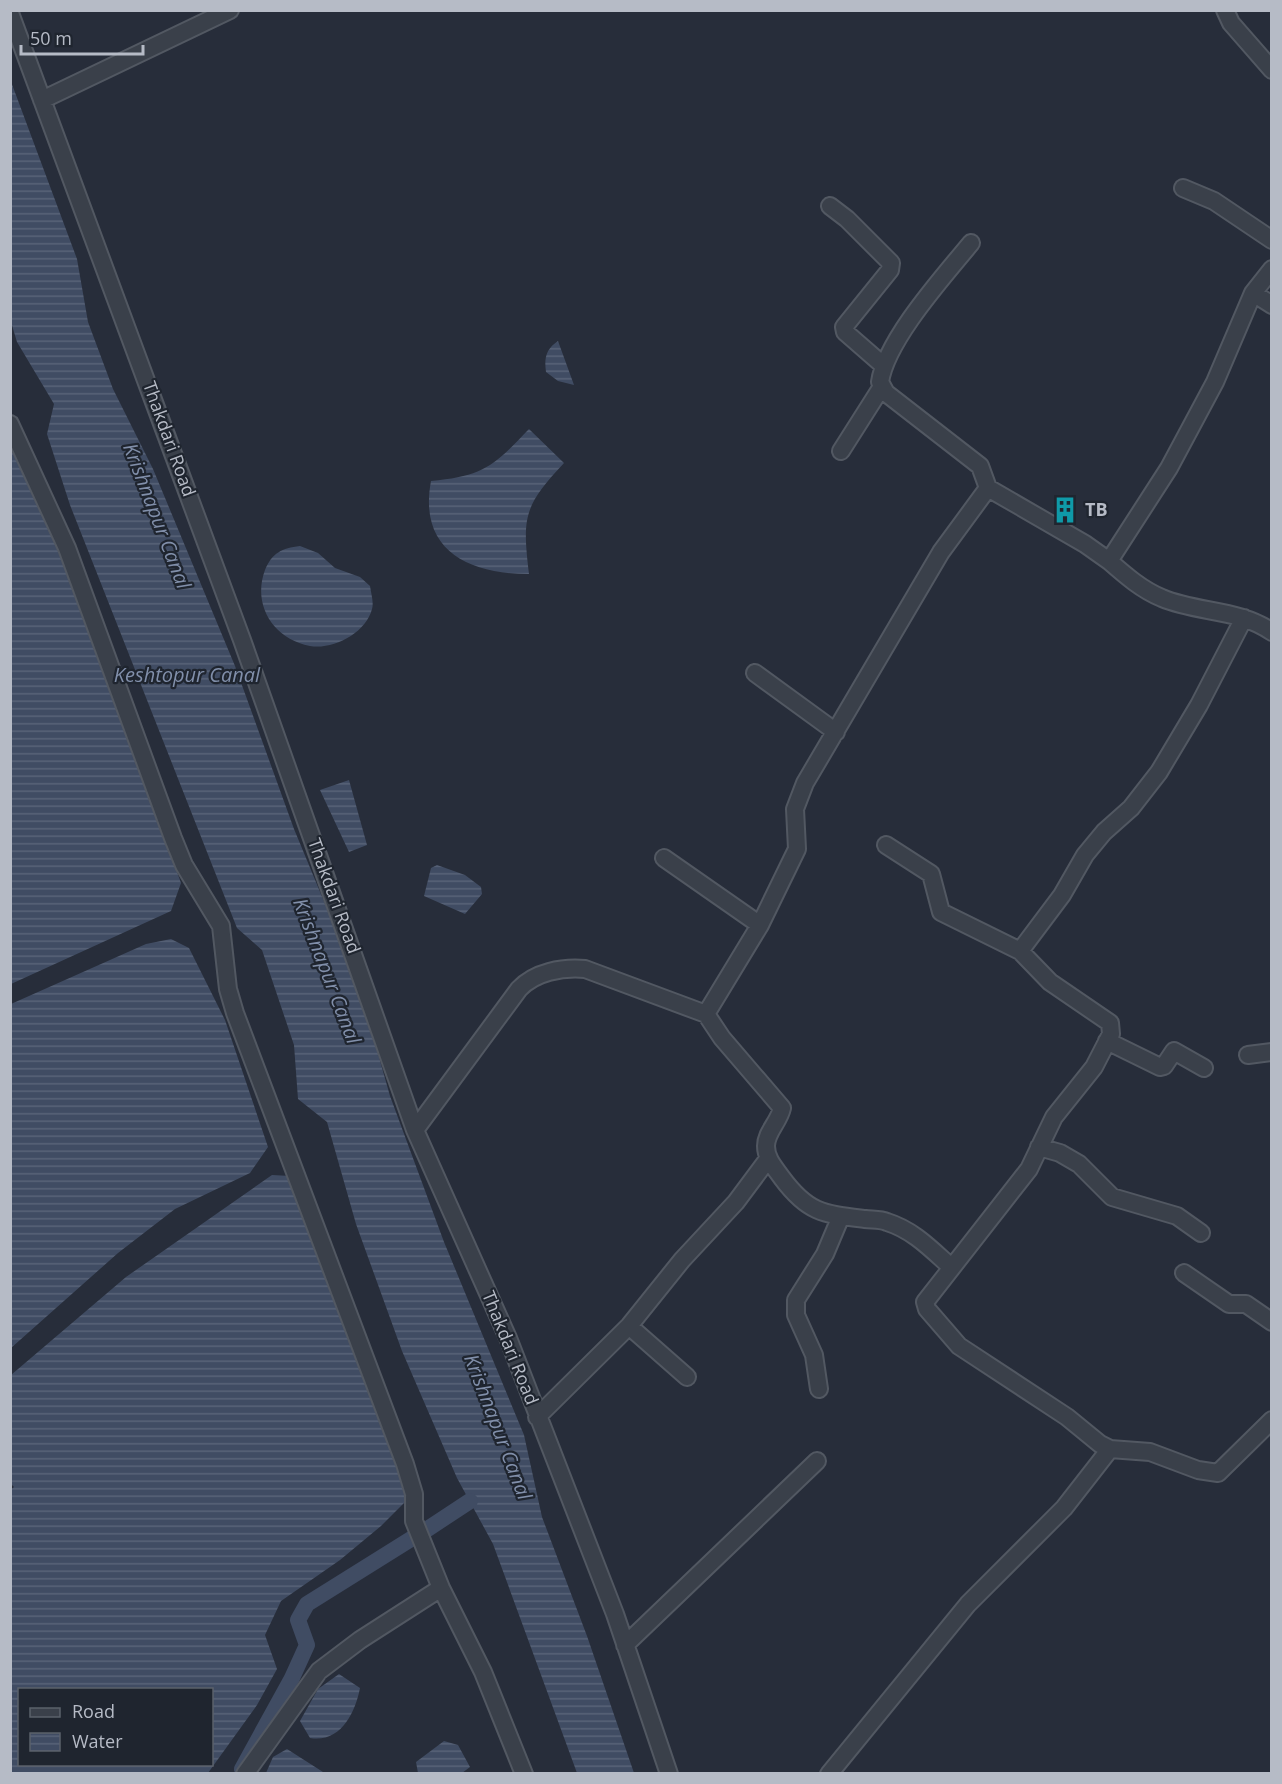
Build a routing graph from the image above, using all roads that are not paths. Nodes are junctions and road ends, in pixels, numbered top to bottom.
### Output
1 (230, 10) edge
2 (1225, 10) edge
3 (10, 13) edge
4 (13, 31) edge
5 (1272, 70) edge
6 (42, 100) junction
7 (1183, 188) dead end
8 (830, 206) dead end
9 (1272, 240) edge
10 (971, 243) dead end
11 (1272, 269) edge
12 (1253, 292) junction
13 (1272, 305) edge
14 (884, 366) junction
15 (882, 388) junction
16 (10, 424) edge
17 (841, 451) dead end
18 (988, 488) junction
19 (1109, 561) junction
20 (1245, 618) junction
21 (1272, 632) edge
22 (755, 673) dead end
23 (836, 732) junction
24 (886, 845) dead end
25 (664, 858) dead end
26 (760, 925) junction
27 (1020, 951) junction
28 (706, 1014) junction
29 (1107, 1041) junction
30 (1272, 1052) edge
31 (1248, 1055) dead end
32 (1204, 1068) dead end
33 (415, 1130) junction
34 (1039, 1147) junction
35 (768, 1159) junction
36 (841, 1216) junction
37 (1201, 1233) dead end
38 (951, 1267) junction
39 (1184, 1273) dead end
40 (1272, 1322) edge
41 (628, 1326) junction
42 (687, 1377) dead end
43 (819, 1389) dead end
44 (537, 1417) junction
45 (1272, 1420) edge
46 (1110, 1449) junction
47 (818, 1461) dead end
48 (441, 1588) junction
49 (625, 1645) junction
50 (245, 1773) edge
51 (524, 1773) edge
52 (669, 1773) edge
53 (830, 1773) edge

1 - 6 street
2 - 5 street
3 - 4 street, Thakdari Road
4 - 6 street, Thakdari Road
6 - 33 street, Thakdari Road
7 - 9 street
8 - 14 street
10 - 14 street
11 - 12 street
12 - 13 street
12 - 19 street
14 - 15 street
15 - 17 street
15 - 18 street
16 - 48 street
18 - 19 street
18 - 23 street
19 - 20 street
20 - 21 street
20 - 27 street
22 - 23 street
23 - 26 street
24 - 27 street
25 - 26 street
26 - 28 street
27 - 29 street
28 - 33 street
28 - 35 street
29 - 32 street
29 - 34 street
30 - 31 street
33 - 44 street, Thakdari Road
34 - 37 street
34 - 38 street
35 - 36 street
35 - 41 street
36 - 38 street
36 - 43 street
38 - 46 street
39 - 40 street
41 - 42 street
41 - 44 street
44 - 49 street, Thakdari Road
45 - 46 street
46 - 53 street
47 - 49 street
48 - 50 street
48 - 51 street
49 - 52 street, Thakdari Road

